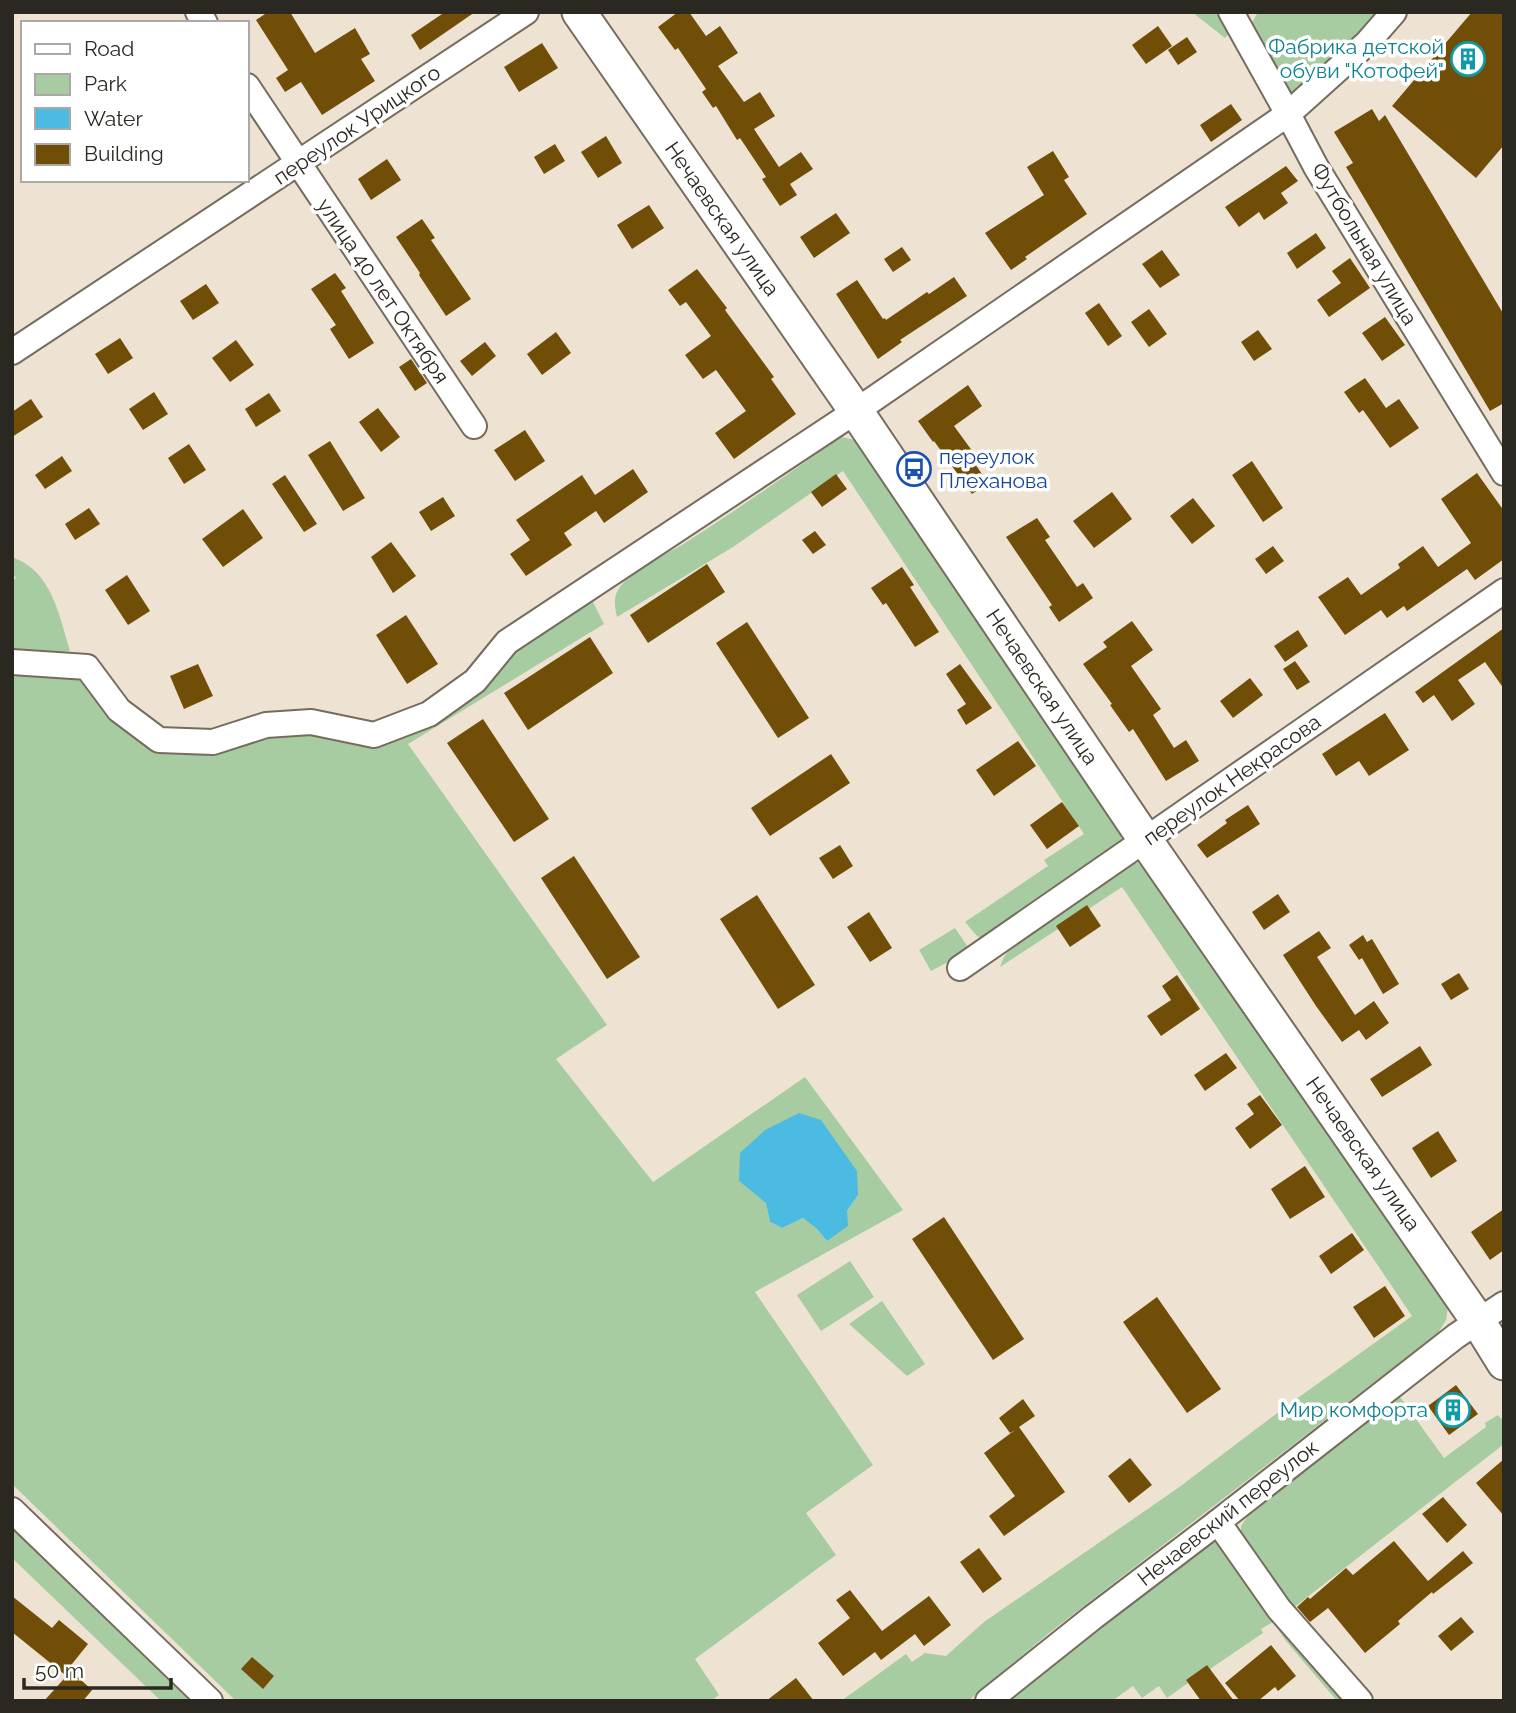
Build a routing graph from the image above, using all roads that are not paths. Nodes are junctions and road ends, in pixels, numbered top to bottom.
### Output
1 (526, 12) edge
2 (579, 12) edge
3 (1231, 12) edge
4 (1394, 12) edge
5 (248, 88) edge
6 (1289, 114) junction
7 (298, 164) junction
8 (12, 352) edge
9 (856, 411) junction
10 (474, 426) dead end
11 (1504, 473) edge
12 (1504, 592) edge
13 (12, 663) edge
14 (1146, 841) junction
15 (960, 968) dead end
16 (1491, 1312) edge
17 (1504, 1363) edge
18 (12, 1510) edge
19 (1218, 1522) junction
20 (210, 1701) edge
21 (988, 1701) edge
22 (1360, 1701) edge

1 - 7 street, переулок Урицкого
2 - 9 street, Нечаевская улица
3 - 6 street, Футбольная улица
4 - 6 street
5 - 7 street, улица 40 лет Октября
6 - 9 street
6 - 11 street, Футбольная улица
7 - 8 street, переулок Урицкого
7 - 10 street, улица 40 лет Октября
9 - 13 street
9 - 14 street, Нечаевская улица
12 - 14 street, переулок Некрасова
14 - 15 street, переулок Некрасова
14 - 16 street, Нечаевская улица
16 - 17 street, Нечаевская улица
16 - 19 street, Нечаевский переулок
18 - 20 street
19 - 21 street, Нечаевский переулок
19 - 22 street

